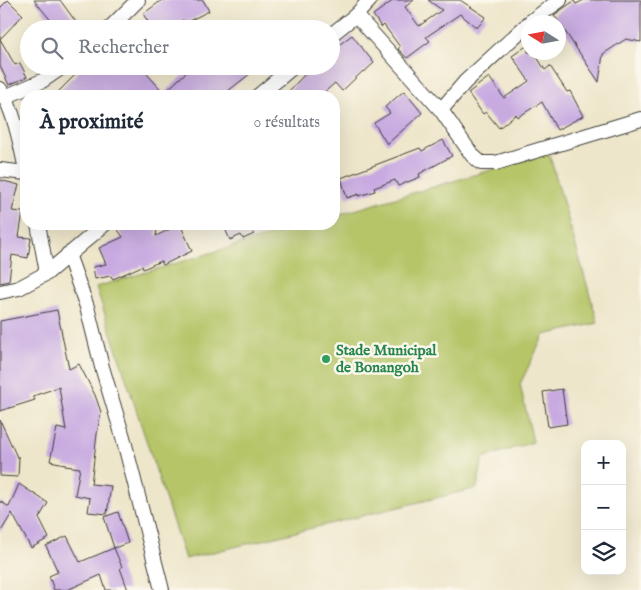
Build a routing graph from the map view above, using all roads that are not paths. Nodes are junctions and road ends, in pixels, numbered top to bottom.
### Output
1 (138, 0) edge
2 (370, 0) edge
3 (560, 0) edge
4 (356, 15) junction
5 (540, 15) edge
6 (118, 20) edge
7 (340, 28) edge
8 (521, 30) edge
9 (52, 75) edge
10 (283, 75) edge
11 (265, 90) edge
12 (2, 94) edge
13 (441, 110) junction
14 (641, 119) edge
15 (20, 142) edge
16 (0, 170) edge
17 (20, 172) edge
18 (39, 230) edge
19 (98, 230) edge
20 (68, 254) junction
21 (47, 273) junction
22 (0, 292) edge
23 (162, 590) edge

1 - 6 street
2 - 4 street
3 - 5 street
4 - 7 street
4 - 13 street
8 - 13 street
9 - 12 street
10 - 11 street
12 - 15 street
13 - 14 street
16 - 17 street
18 - 21 street
19 - 20 street
20 - 21 street
20 - 23 street
21 - 22 street

